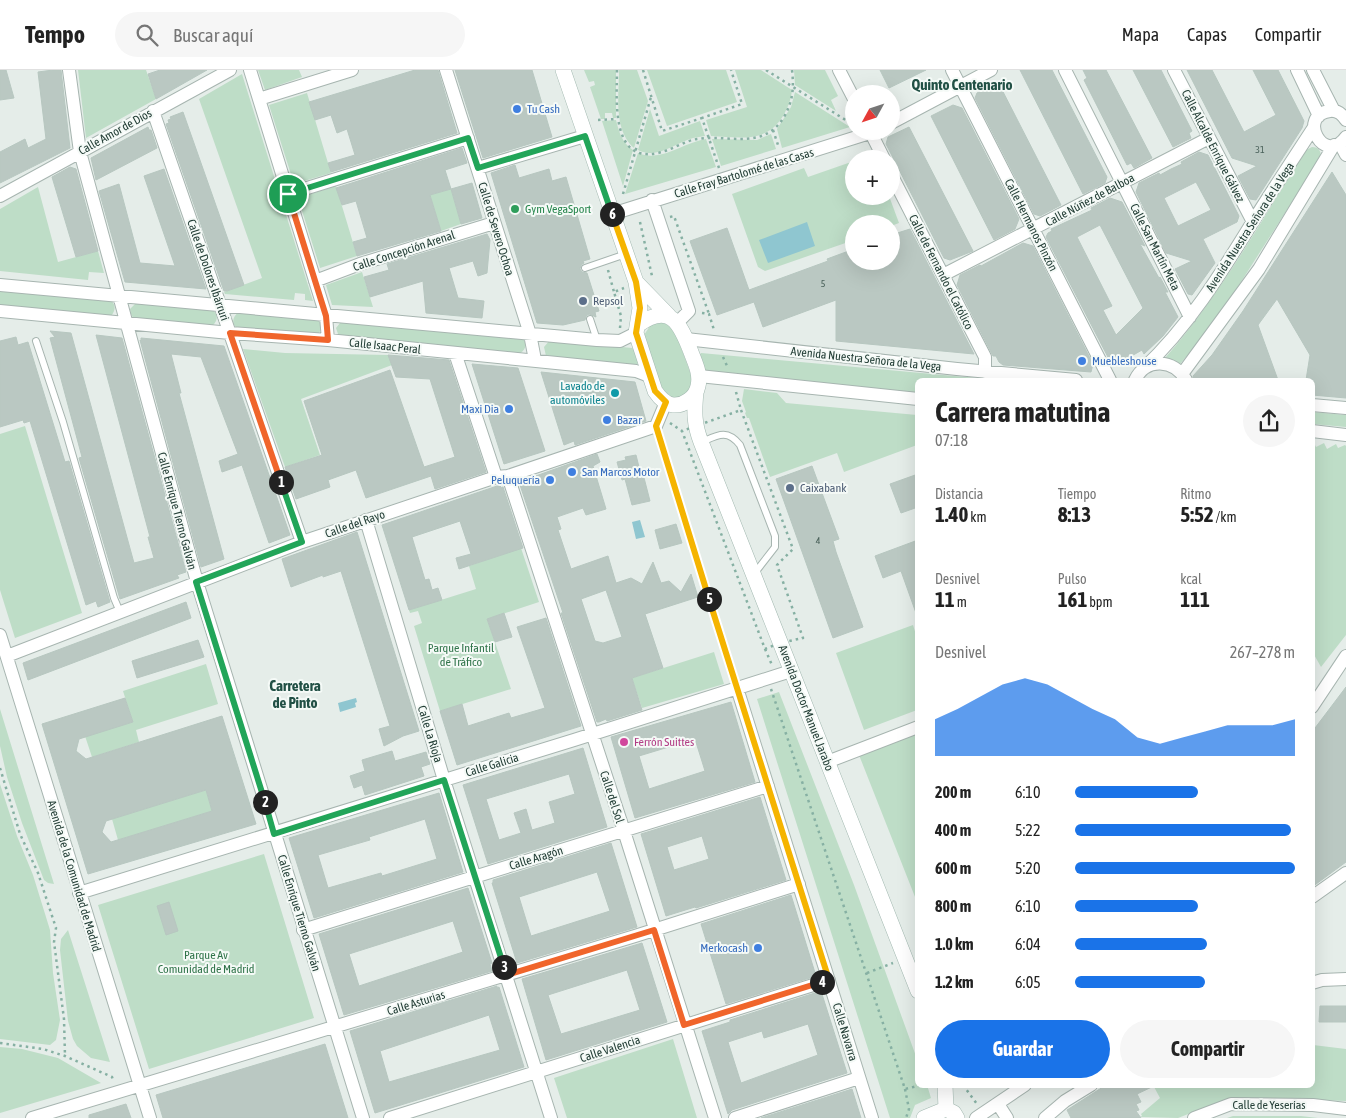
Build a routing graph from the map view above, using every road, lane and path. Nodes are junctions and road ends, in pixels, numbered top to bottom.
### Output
1 (69, 70) edge
2 (230, 70) edge
3 (250, 70) edge
4 (352, 70) edge
5 (446, 70) edge
6 (563, 70) edge
7 (617, 70) edge
8 (643, 70) edge
9 (731, 70) edge
10 (766, 70) edge
11 (792, 70) edge
12 (839, 70) edge
13 (952, 70) edge
14 (991, 70) edge
15 (1065, 70) edge
16 (1174, 70) edge
17 (1296, 70) edge
18 (1314, 70) edge
19 (846, 85) edge
20 (960, 86) junction
21 (794, 88) junction
22 (652, 97) junction
23 (259, 99) junction
24 (153, 111) junction
25 (1342, 115) edge
26 (702, 118) junction
27 (900, 118) edge
28 (618, 119) junction
29 (845, 119) edge
30 (598, 120) dead end
31 (1317, 121) junction
32 (773, 130) junction
33 (585, 136) junction
34 (708, 137) junction
35 (468, 138) junction
36 (1209, 138) junction
37 (846, 140) edge
38 (1341, 145) edge
39 (780, 151) dead end
40 (80, 152) junction
41 (478, 168) junction
42 (720, 170) dead end
43 (1123, 183) junction
44 (900, 191) edge
45 (288, 194) junction
46 (623, 194) dead end
47 (0, 196) edge
48 (652, 200) junction
49 (612, 214) junction
50 (640, 222) dead end
51 (659, 222) junction
52 (1253, 222) junction
53 (494, 223) junction
54 (1034, 230) junction
55 (626, 254) junction
56 (606, 261) junction
57 (586, 268) dead end
58 (943, 275) junction
59 (315, 281) junction
60 (636, 282) junction
61 (0, 285) edge
62 (614, 292) junction
63 (118, 296) junction
64 (220, 306) junction
65 (0, 311) edge
66 (709, 314) dead end
67 (326, 316) junction
68 (1190, 318) junction
69 (590, 319) dead end
70 (673, 319) junction
71 (126, 324) junction
72 (637, 329) junction
73 (230, 333) junction
74 (530, 334) junction
75 (686, 339) junction
76 (36, 340) dead end
77 (328, 340) junction
78 (597, 340) junction
79 (620, 340) junction
80 (455, 353) junction
81 (535, 360) junction
82 (1143, 369) junction
83 (985, 372) junction
84 (649, 376) junction
85 (699, 376) junction
86 (1184, 377) edge
87 (1053, 378) edge
88 (1109, 378) edge
89 (1136, 378) edge
90 (733, 380) junction
91 (696, 392) junction
92 (915, 399) edge
93 (669, 404) junction
94 (1315, 405) edge
95 (1346, 408) edge
96 (741, 410) dead end
97 (656, 426) junction
98 (695, 426) junction
99 (1315, 431) edge
100 (1346, 435) edge
101 (701, 442) junction
102 (502, 477) junction
103 (366, 520) junction
104 (302, 542) junction
105 (753, 575) junction
106 (196, 582) junction
107 (120, 612) junction
108 (0, 635) edge
109 (7, 656) junction
110 (1346, 656) edge
111 (791, 671) junction
112 (768, 678) junction
113 (737, 688) junction
114 (1316, 702) edge
115 (915, 727) edge
116 (592, 735) junction
117 (827, 762) junction
118 (0, 768) edge
119 (444, 780) junction
120 (768, 786) junction
121 (624, 831) junction
122 (274, 834) junction
123 (1346, 873) edge
124 (475, 877) junction
125 (799, 884) junction
126 (79, 893) junction
127 (1315, 895) edge
128 (304, 930) junction
129 (654, 930) junction
130 (507, 975) junction
131 (1346, 979) edge
132 (829, 980) junction
133 (915, 982) edge
134 (1315, 982) edge
135 (684, 1025) junction
136 (334, 1028) junction
137 (0, 1043) edge
138 (65, 1056) junction
139 (537, 1073) junction
140 (859, 1078) junction
141 (140, 1086) junction
142 (915, 1087) edge
143 (946, 1088) edge
144 (965, 1088) edge
145 (1021, 1088) edge
146 (1086, 1088) edge
147 (905, 1089) junction
148 (118, 1092) junction
149 (998, 1104) junction
150 (1346, 1109) edge
151 (952, 1114) edge
152 (980, 1116) edge
153 (32, 1118) edge
154 (150, 1118) edge
155 (363, 1118) edge
156 (390, 1118) edge
157 (552, 1118) edge
158 (715, 1118) edge
159 (735, 1118) edge
160 (872, 1118) edge
161 (906, 1118) edge
162 (924, 1118) edge
163 (1007, 1118) edge
164 (1044, 1118) edge
165 (1194, 1118) edge

1 - 40 street, Calle Enrique Tierno Galván
2 - 24 street, Calle Amor de Dios
3 - 23 street
4 - 23 street
5 - 35 street, Calle de Severo Ochoa
6 - 33 street
7 - 28 path
8 - 22 path
9 - 26 path
10 - 21 path
11 - 21 path
12 - 19 street
13 - 20 street, Calle Hermanos Pinzón
14 - 20 street
15 - 43 street, Calle San Martín Meta
16 - 36 street, Calle Alcalde Enrique Gálvez
17 - 31 street
18 - 25 street
20 - 27 street
20 - 54 street, Calle Hermanos Pinzón
21 - 29 path
21 - 32 path
22 - 26 path
22 - 46 path
23 - 45 street
24 - 40 street, Calle Amor de Dios
24 - 64 street, Calle de Dolores Ibárruri
25 - 31 street
26 - 34 path
28 - 30 path
28 - 34 path
31 - 38 street
31 - 52 street, Avenida Nuestra Señora de la Vega
32 - 34 path
32 - 39 path
33 - 41 street
33 - 49 street
34 - 42 path
35 - 41 street, Calle de Severo Ochoa
35 - 45 street
36 - 43 street, Calle Núñez de Balboa
36 - 52 street, Calle Alcalde Enrique Gálvez
37 - 48 street, Calle Fray Bartolomé de las Casas
38 - 86 street
40 - 47 street, Calle Amor de Dios
40 - 63 street, Calle Enrique Tierno Galván
41 - 53 street, Calle de Severo Ochoa
43 - 54 street, Calle Núñez de Balboa
43 - 68 street, Calle San Martín Meta
44 - 58 street, Calle de Fernando el Católico
45 - 59 street
48 - 49 street, Calle Fray Bartolomé de las Casas
48 - 51 street
49 - 55 street
50 - 60 path
51 - 66 path
51 - 70 street
52 - 68 street, Avenida Nuestra Señora de la Vega
53 - 59 street, Calle Concepción Arenal
53 - 74 street, Calle de Severo Ochoa
54 - 58 street, Calle Núñez de Balboa
54 - 88 street, Calle Hermanos Pinzón
55 - 56 lane
55 - 60 street
56 - 57 lane
56 - 62 path
58 - 83 street, Calle de Fernando el Católico
59 - 67 street
60 - 62 path
60 - 70 street
60 - 72 street
61 - 63 street, Calle Isaac Peral
62 - 79 path
63 - 64 street, Calle Isaac Peral
63 - 71 street, Calle Enrique Tierno Galván
64 - 67 street, Calle Isaac Peral
64 - 73 street, Calle de Dolores Ibárruri
65 - 71 street, Calle Isaac Peral
67 - 74 street, Calle Isaac Peral
67 - 77 street
68 - 82 street, Avenida Nuestra Señora de la Vega
69 - 78 lane
70 - 72 street
70 - 75 street
71 - 73 street, Calle Isaac Peral
71 - 106 street, Calle Enrique Tierno Galván
72 - 79 street, Calle Isaac Peral
72 - 84 street, Avenida Doctor Manuel Jarabo
73 - 77 street, Calle Isaac Peral
73 - 104 street, Calle de Dolores Ibárruri
74 - 78 street, Calle Isaac Peral
74 - 81 street, Calle de Severo Ochoa
75 - 83 street, Avenida Nuestra Señora de la Vega
75 - 85 street
76 - 107 lane
77 - 80 street, Calle Isaac Peral
78 - 79 street, Calle Isaac Peral
80 - 81 street, Calle Isaac Peral
80 - 102 street, Calle del Sol
81 - 84 street, Calle Isaac Peral
82 - 86 street
82 - 89 street, Avenida Nuestra Señora de la Vega
83 - 87 street, Avenida Nuestra Señora de la Vega
84 - 93 street, Avenida Doctor Manuel Jarabo
85 - 90 street
85 - 91 street, Avenida Doctor Manuel Jarabo
90 - 92 street
90 - 96 path
91 - 93 street
91 - 98 street, Avenida Doctor Manuel Jarabo
93 - 97 street
93 - 98 street, Avenida Doctor Manuel Jarabo
94 - 95 street
97 - 102 street, Calle del Rayo
97 - 113 path
98 - 101 street, Avenida Doctor Manuel Jarabo
99 - 100 street
101 - 105 street, Avenida Doctor Manuel Jarabo
101 - 105 lane
102 - 103 street, Calle del Rayo
102 - 116 street, Calle del Sol
103 - 104 street, Calle del Rayo
103 - 119 street, Calle La Rioja
104 - 106 street, Calle del Rayo
105 - 111 street, Avenida Doctor Manuel Jarabo
106 - 107 street, Calle del Rayo
106 - 122 street, Calle Enrique Tierno Galván
107 - 109 street, Calle del Rayo
108 - 109 street, Avenida de la Comunidad de Madrid
109 - 126 street, Avenida de la Comunidad de Madrid
110 - 114 street
111 - 112 street, Calle Galicia
111 - 117 street, Avenida Doctor Manuel Jarabo
112 - 113 street, Calle Galicia
112 - 147 path
113 - 116 street, Calle Galicia
113 - 120 street, Calle Navarra
115 - 117 street
116 - 119 street, Calle Galicia
116 - 121 street, Calle del Sol
117 - 133 street, Avenida Doctor Manuel Jarabo
118 - 138 path
119 - 122 street, Calle Galicia
119 - 124 street, Calle La Rioja
120 - 121 street, Calle Aragón
120 - 125 street, Calle Navarra
121 - 124 street, Calle Aragón
121 - 129 street, Calle del Sol
122 - 126 street, Calle Galicia
122 - 128 street, Calle Enrique Tierno Galván
123 - 127 street
124 - 128 street, Calle Aragón
124 - 130 street, Calle La Rioja
125 - 129 street, Calle Asturias
125 - 132 street, Calle Navarra
126 - 141 street, Avenida de la Comunidad de Madrid
128 - 136 street, Calle Enrique Tierno Galván
129 - 130 street, Calle Asturias
129 - 135 street, Calle del Sol
130 - 136 street, Calle Asturias
130 - 139 street, Calle La Rioja
131 - 134 street
132 - 135 street, Calle Valencia
132 - 140 street, Calle Navarra
135 - 139 street, Calle Valencia
135 - 158 street, Calle del Sol
136 - 141 street, Calle Asturias
136 - 155 street, Calle Enrique Tierno Galván
137 - 138 path
138 - 148 path
139 - 156 street, Calle Valencia
139 - 157 street, Calle La Rioja
140 - 159 street
140 - 160 street, Calle Navarra
141 - 148 street, Calle Asturias
141 - 154 street, Avenida de la Comunidad de Madrid
142 - 147 path
143 - 151 street
144 - 152 path
145 - 149 street
146 - 164 street
147 - 161 path
148 - 153 street, Calle Asturias
149 - 152 street
149 - 163 street
150 - 165 street, Calle de Yeserías
151 - 162 street

